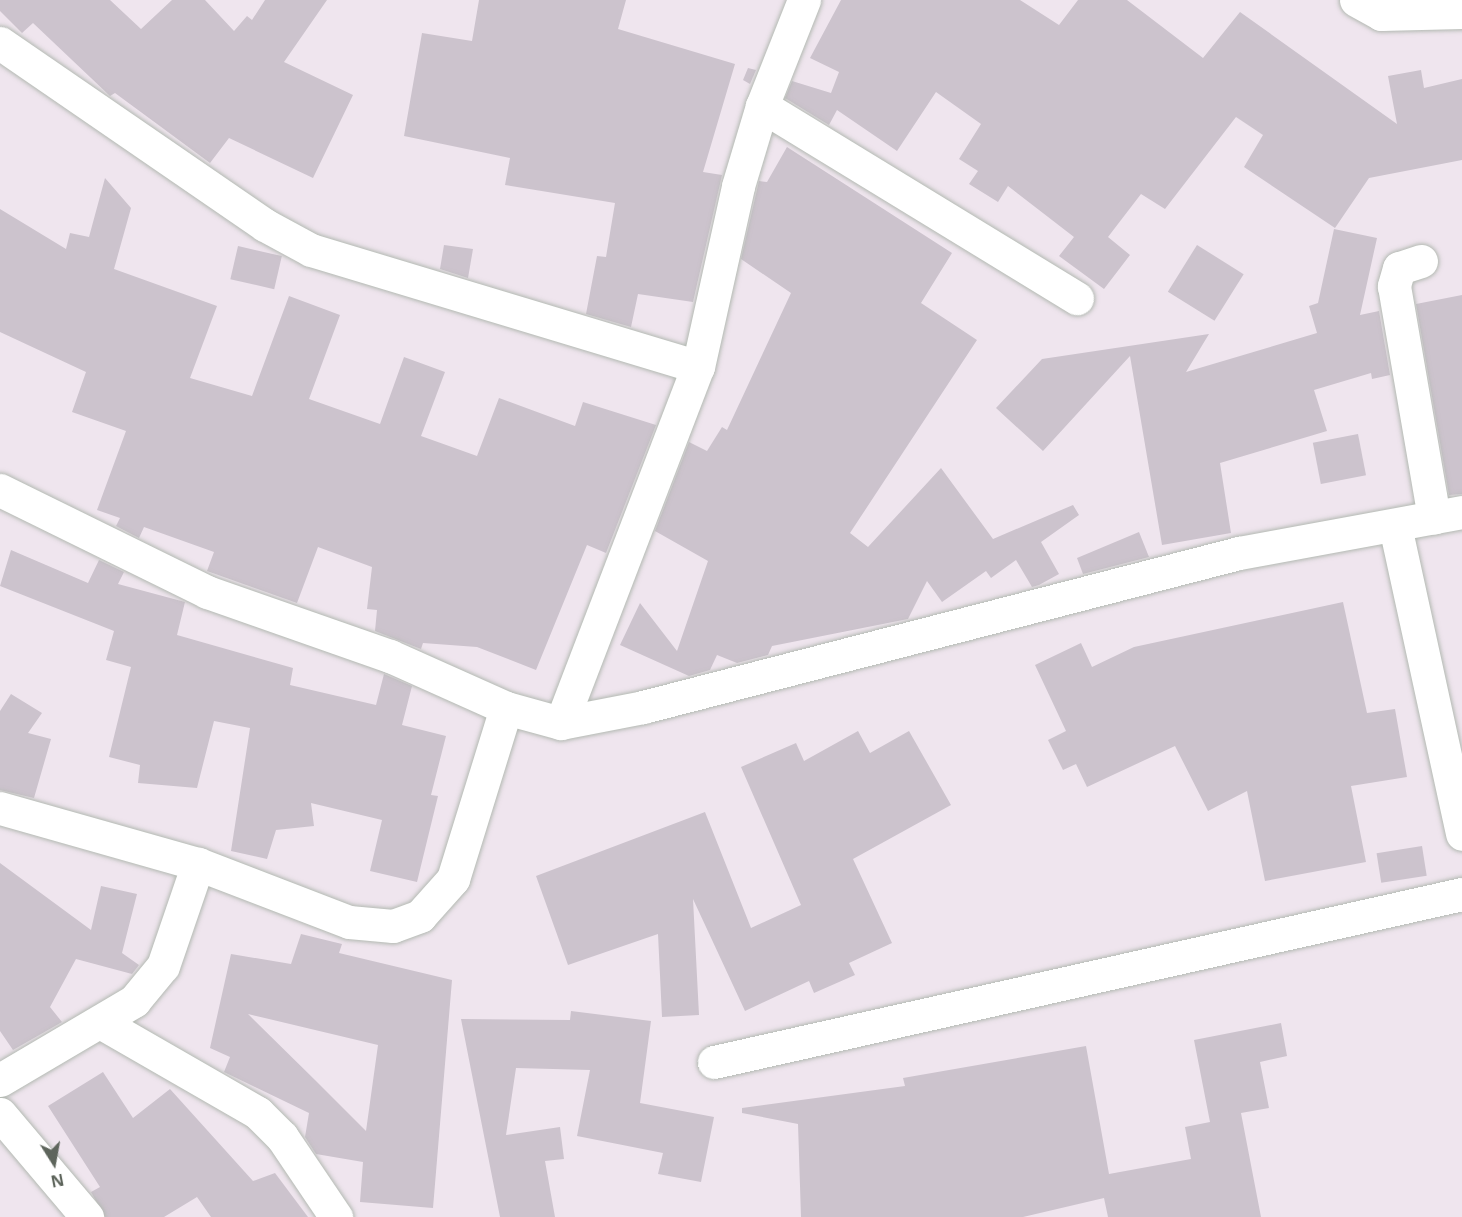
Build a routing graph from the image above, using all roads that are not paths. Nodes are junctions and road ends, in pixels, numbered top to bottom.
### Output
1 (804, 0) edge
2 (1356, 0) edge
3 (1462, 12) edge
4 (0, 43) edge
5 (762, 106) junction
6 (1421, 261) dead end
7 (1077, 298) dead end
8 (698, 367) junction
9 (0, 490) edge
10 (1448, 515) edge
11 (1395, 526) junction
12 (506, 708) junction
13 (561, 723) junction
14 (0, 808) edge
15 (1462, 834) edge
16 (198, 864) junction
17 (1462, 894) edge
18 (100, 1022) junction
19 (714, 1062) dead end
20 (0, 1080) edge
21 (0, 1114) edge
22 (87, 1217) edge
23 (336, 1217) edge

1 - 5 street
2 - 3 street
4 - 8 street
5 - 7 street
5 - 8 street
6 - 10 street
8 - 13 street
9 - 12 street
10 - 11 street
11 - 13 street
11 - 15 street
12 - 13 street
12 - 16 street
14 - 16 street
16 - 18 street
17 - 19 street
18 - 20 street
18 - 23 street
21 - 22 street

